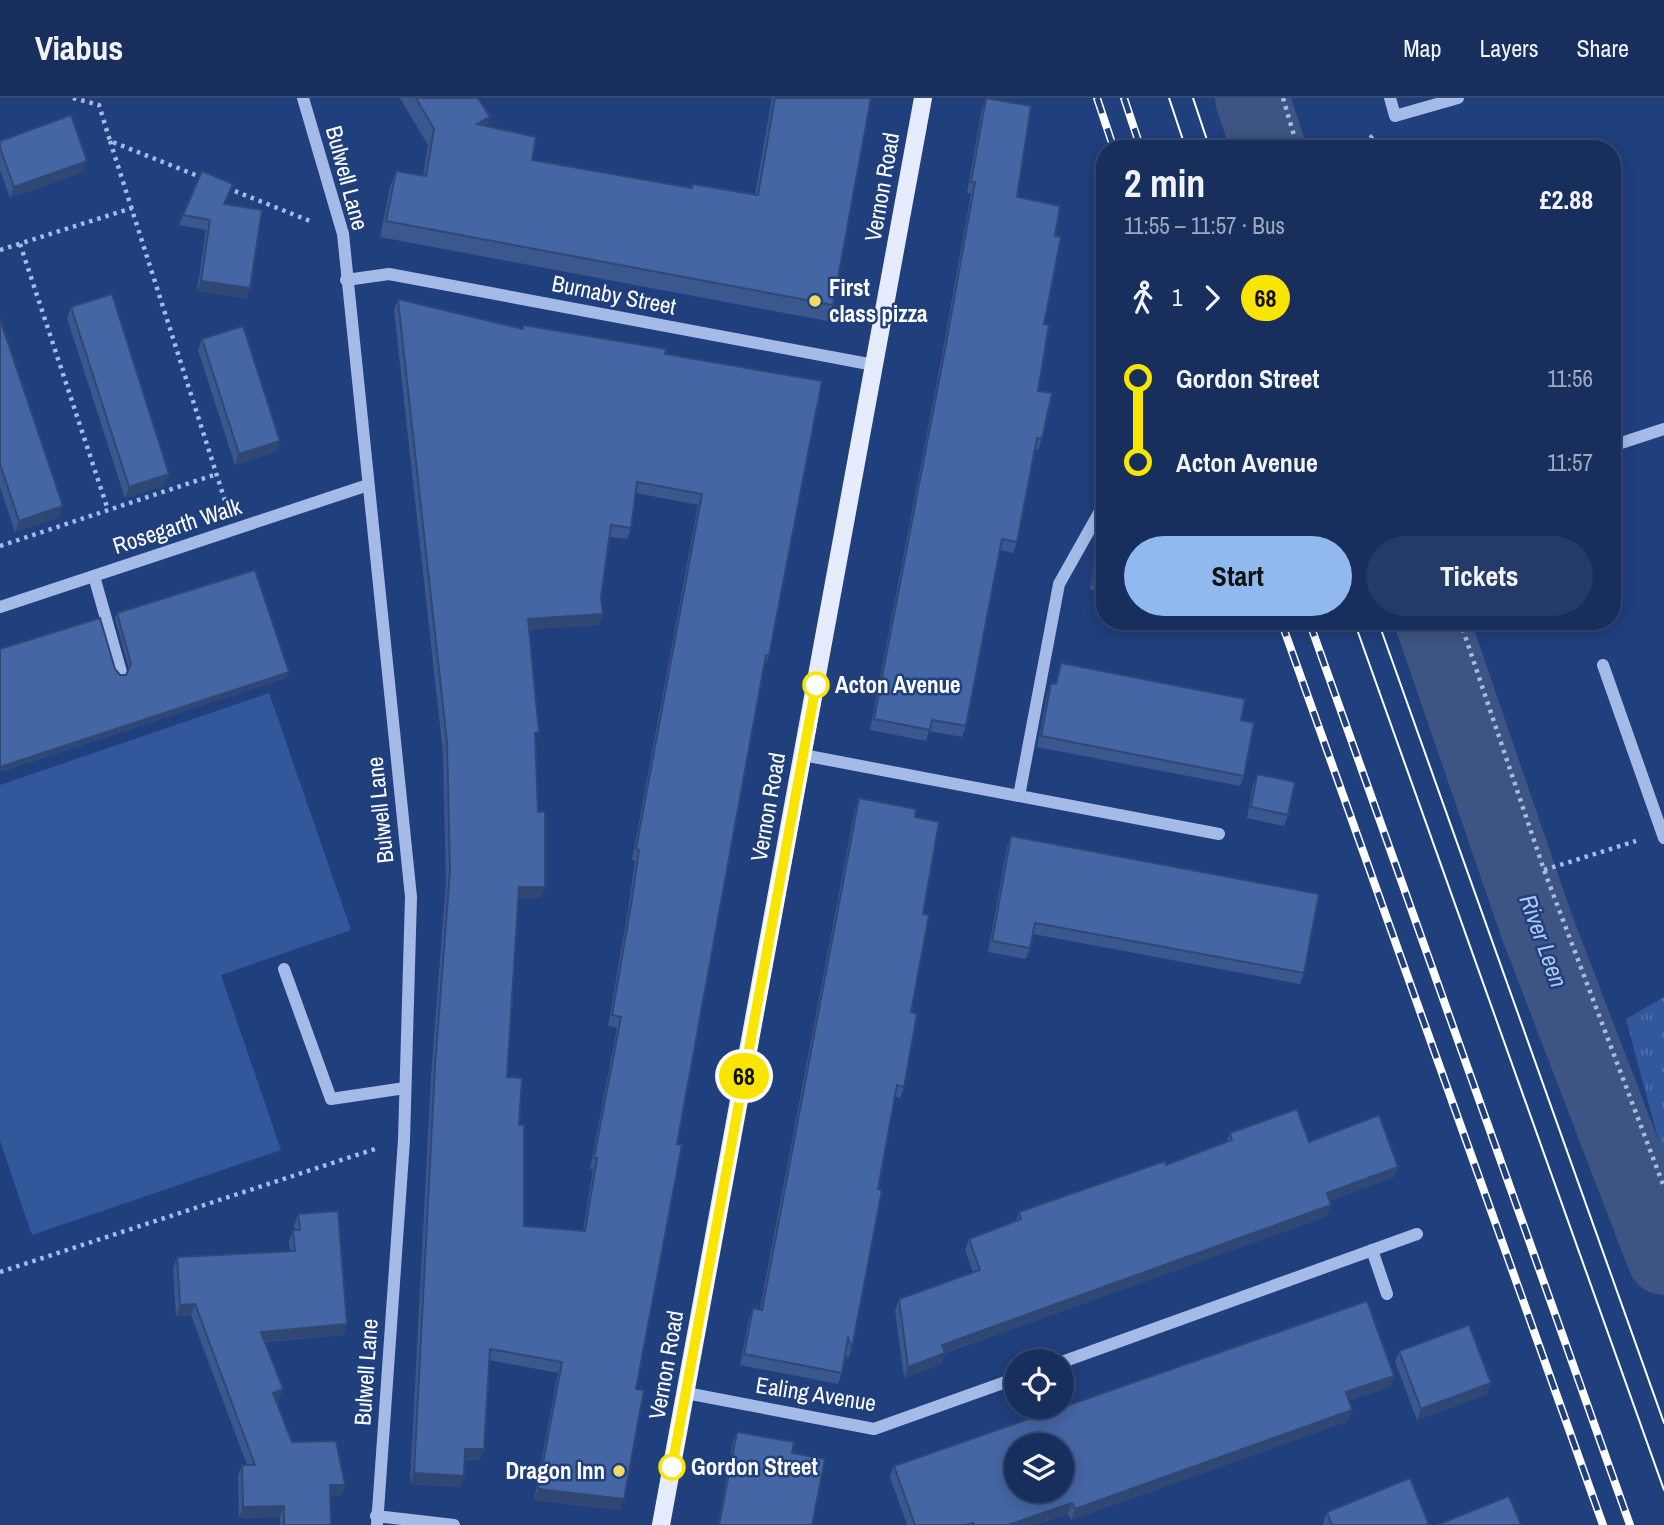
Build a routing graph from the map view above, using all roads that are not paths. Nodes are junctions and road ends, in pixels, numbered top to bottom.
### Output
1 (303, 98) edge
2 (923, 98) edge
3 (1390, 98) edge
4 (1458, 98) edge
5 (346, 280) junction
6 (874, 365) junction
7 (1664, 429) edge
8 (1621, 443) edge
9 (368, 485) junction
10 (1096, 518) edge
11 (94, 576) junction
12 (0, 607) edge
13 (1603, 666) dead end
14 (121, 672) edge
15 (803, 755) junction
16 (1019, 796) junction
17 (1219, 834) dead end
18 (1663, 838) edge
19 (284, 970) dead end
20 (405, 1088) junction
21 (1417, 1234) dead end
22 (1372, 1250) junction
23 (1387, 1294) dead end
24 (1074, 1358) edge
25 (1004, 1383) edge
26 (686, 1393) junction
27 (376, 1521) edge
28 (454, 1525) edge
29 (661, 1525) edge

1 - 5 street, Bulwell Lane
2 - 6 main road, Vernon Road
3 - 4 street
5 - 6 street, Burnaby Street
5 - 9 street, Bulwell Lane
6 - 15 main road, Vernon Road
7 - 8 street
9 - 11 street, Rosegarth Walk
9 - 20 street, Bulwell Lane
10 - 16 street
11 - 12 street, Rosegarth Walk
11 - 14 street
13 - 18 street
15 - 16 street
15 - 26 main road, Vernon Road
16 - 17 street
19 - 20 street
20 - 27 street, Bulwell Lane
21 - 22 street
22 - 23 street
22 - 24 street
25 - 26 street, Ealing Avenue
26 - 29 main road, Vernon Road
27 - 28 street

